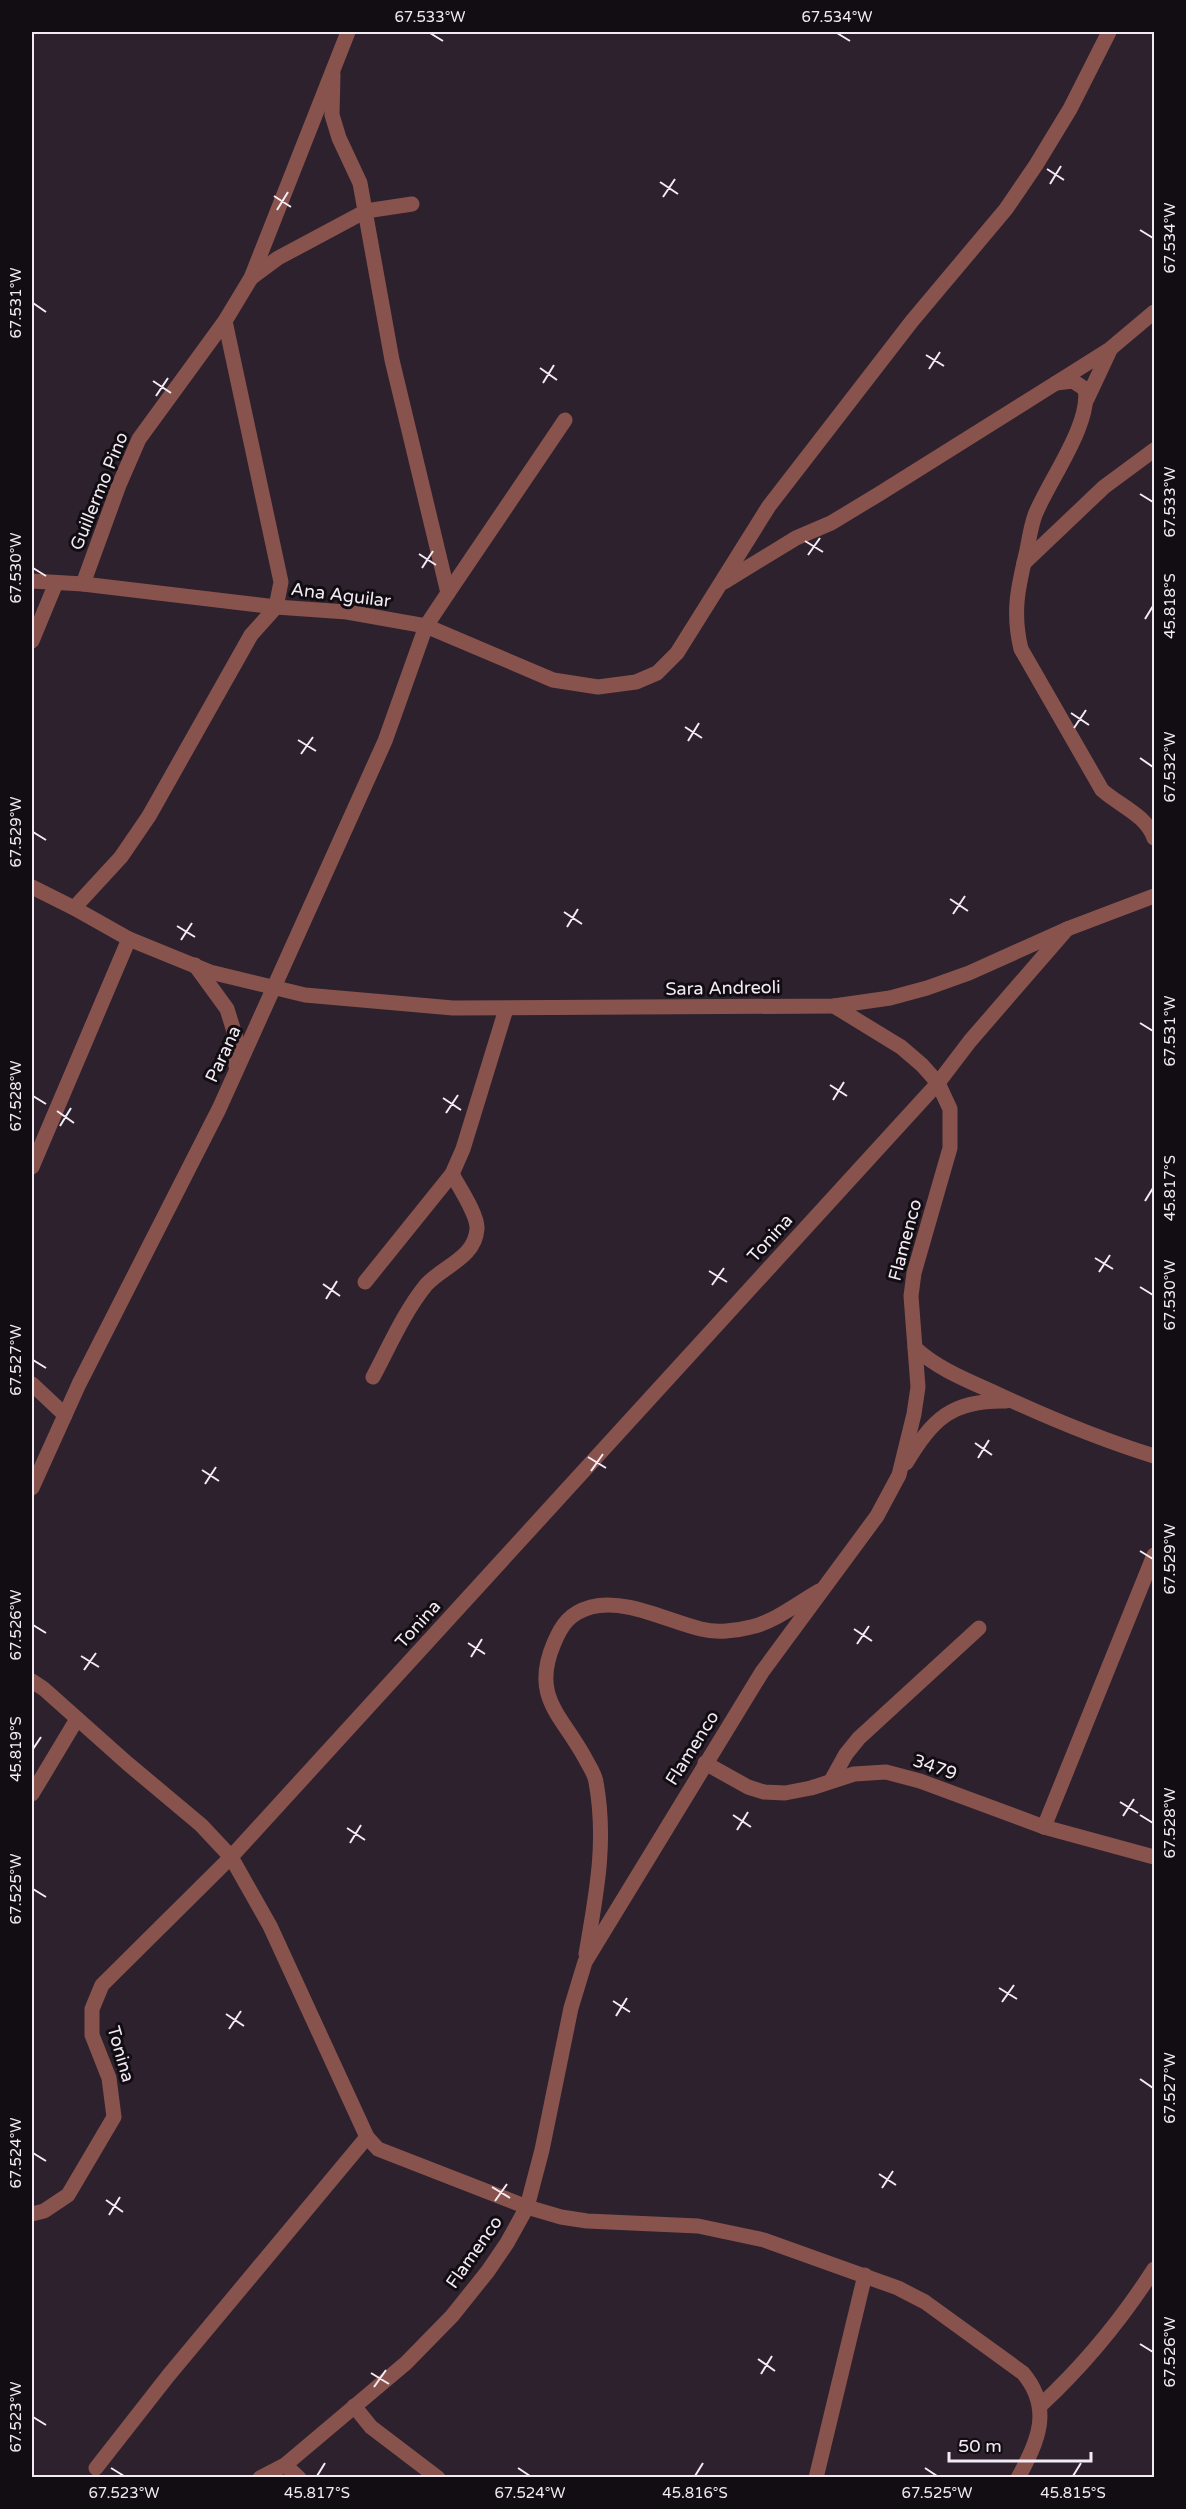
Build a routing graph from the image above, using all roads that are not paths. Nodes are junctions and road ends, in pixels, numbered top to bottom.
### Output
1 (348, 32) edge
2 (1109, 32) edge
3 (333, 74) junction
4 (412, 204) dead end
5 (366, 211) junction
6 (251, 278) junction
7 (1155, 312) edge
8 (225, 321) junction
9 (1110, 349) junction
10 (1056, 383) junction
11 (1087, 399) junction
12 (565, 420) dead end
13 (1155, 450) edge
14 (1024, 562) junction
15 (32, 581) edge
16 (56, 583) junction
17 (83, 584) junction
18 (719, 585) junction
19 (448, 594) junction
20 (276, 607) junction
21 (426, 626) junction
22 (32, 641) edge
23 (1155, 838) edge
24 (32, 887) edge
25 (1155, 896) edge
26 (75, 908) junction
27 (1067, 929) junction
28 (129, 939) junction
29 (195, 964) junction
30 (274, 989) junction
31 (834, 1006) junction
32 (506, 1008) junction
33 (237, 1071) junction
34 (938, 1083) junction
35 (32, 1167) edge
36 (452, 1174) junction
37 (365, 1282) dead end
38 (915, 1348) junction
39 (373, 1377) dead end
40 (32, 1384) edge
41 (1012, 1401) junction
42 (65, 1415) junction
43 (1155, 1456) edge
44 (899, 1475) junction
45 (32, 1488) edge
46 (1155, 1555) edge
47 (824, 1588) junction
48 (979, 1628) dead end
49 (32, 1681) edge
50 (77, 1719) junction
51 (705, 1763) junction
52 (831, 1781) junction
53 (32, 1794) edge
54 (1044, 1827) junction
55 (231, 1857) junction
56 (1155, 1857) edge
57 (585, 1962) junction
58 (367, 2137) junction
59 (527, 2207) junction
60 (32, 2214) edge
61 (1155, 2270) edge
62 (865, 2275) junction
63 (1041, 2405) junction
64 (354, 2406) junction
65 (285, 2465) junction
66 (96, 2468) dead end
67 (260, 2478) edge
68 (299, 2478) edge
69 (438, 2478) edge
70 (816, 2478) edge
71 (1018, 2478) edge

1 - 3 street, Guillermo Pino
2 - 18 street
3 - 5 street
3 - 6 street, Guillermo Pino
4 - 5 street
5 - 6 street
5 - 19 street
6 - 8 street, Guillermo Pino
7 - 9 street
8 - 17 street, Guillermo Pino
8 - 20 street
9 - 10 street
9 - 11 street
10 - 11 street
10 - 18 street
11 - 14 street
12 - 19 street, Parana
13 - 14 street
14 - 23 street
15 - 16 street, Ana Aguilar
16 - 17 street, Ana Aguilar
16 - 22 street
17 - 20 street, Ana Aguilar
18 - 21 street, Ana Aguilar
19 - 21 street, Parana
20 - 21 street, Ana Aguilar
20 - 26 street
21 - 30 street, Parana
24 - 26 street, Sara Andreoli
25 - 27 street, Sara Andreoli
26 - 28 street, Sara Andreoli
27 - 31 street, Sara Andreoli
27 - 34 street, Tonina
28 - 29 street, Sara Andreoli
28 - 35 street
29 - 30 street, Sara Andreoli
29 - 33 street
30 - 32 street, Sara Andreoli
30 - 33 street, Parana
31 - 32 street, Sara Andreoli
31 - 34 street, Flamenco
32 - 36 street
33 - 42 street, Parana
34 - 38 street, Flamenco
34 - 55 street, Tonina
36 - 37 street
36 - 39 street
38 - 41 street
38 - 44 street, Flamenco
40 - 42 street
41 - 43 street
41 - 44 street
42 - 45 street, Parana
44 - 47 street, Flamenco
46 - 54 street
47 - 51 street, Flamenco
47 - 57 street
48 - 52 street
49 - 50 street
50 - 53 street
50 - 55 street
51 - 52 street, 3479
51 - 57 street, Flamenco
52 - 54 street, 3479
54 - 56 street, 3479
55 - 58 street
55 - 60 street, Tonina
57 - 59 street, Flamenco
58 - 59 street
58 - 66 street
59 - 62 street
59 - 64 street, Flamenco
61 - 63 street
62 - 63 street
62 - 70 street
63 - 71 street
64 - 65 street, Flamenco
64 - 69 street
65 - 67 street, Flamenco
65 - 68 street

